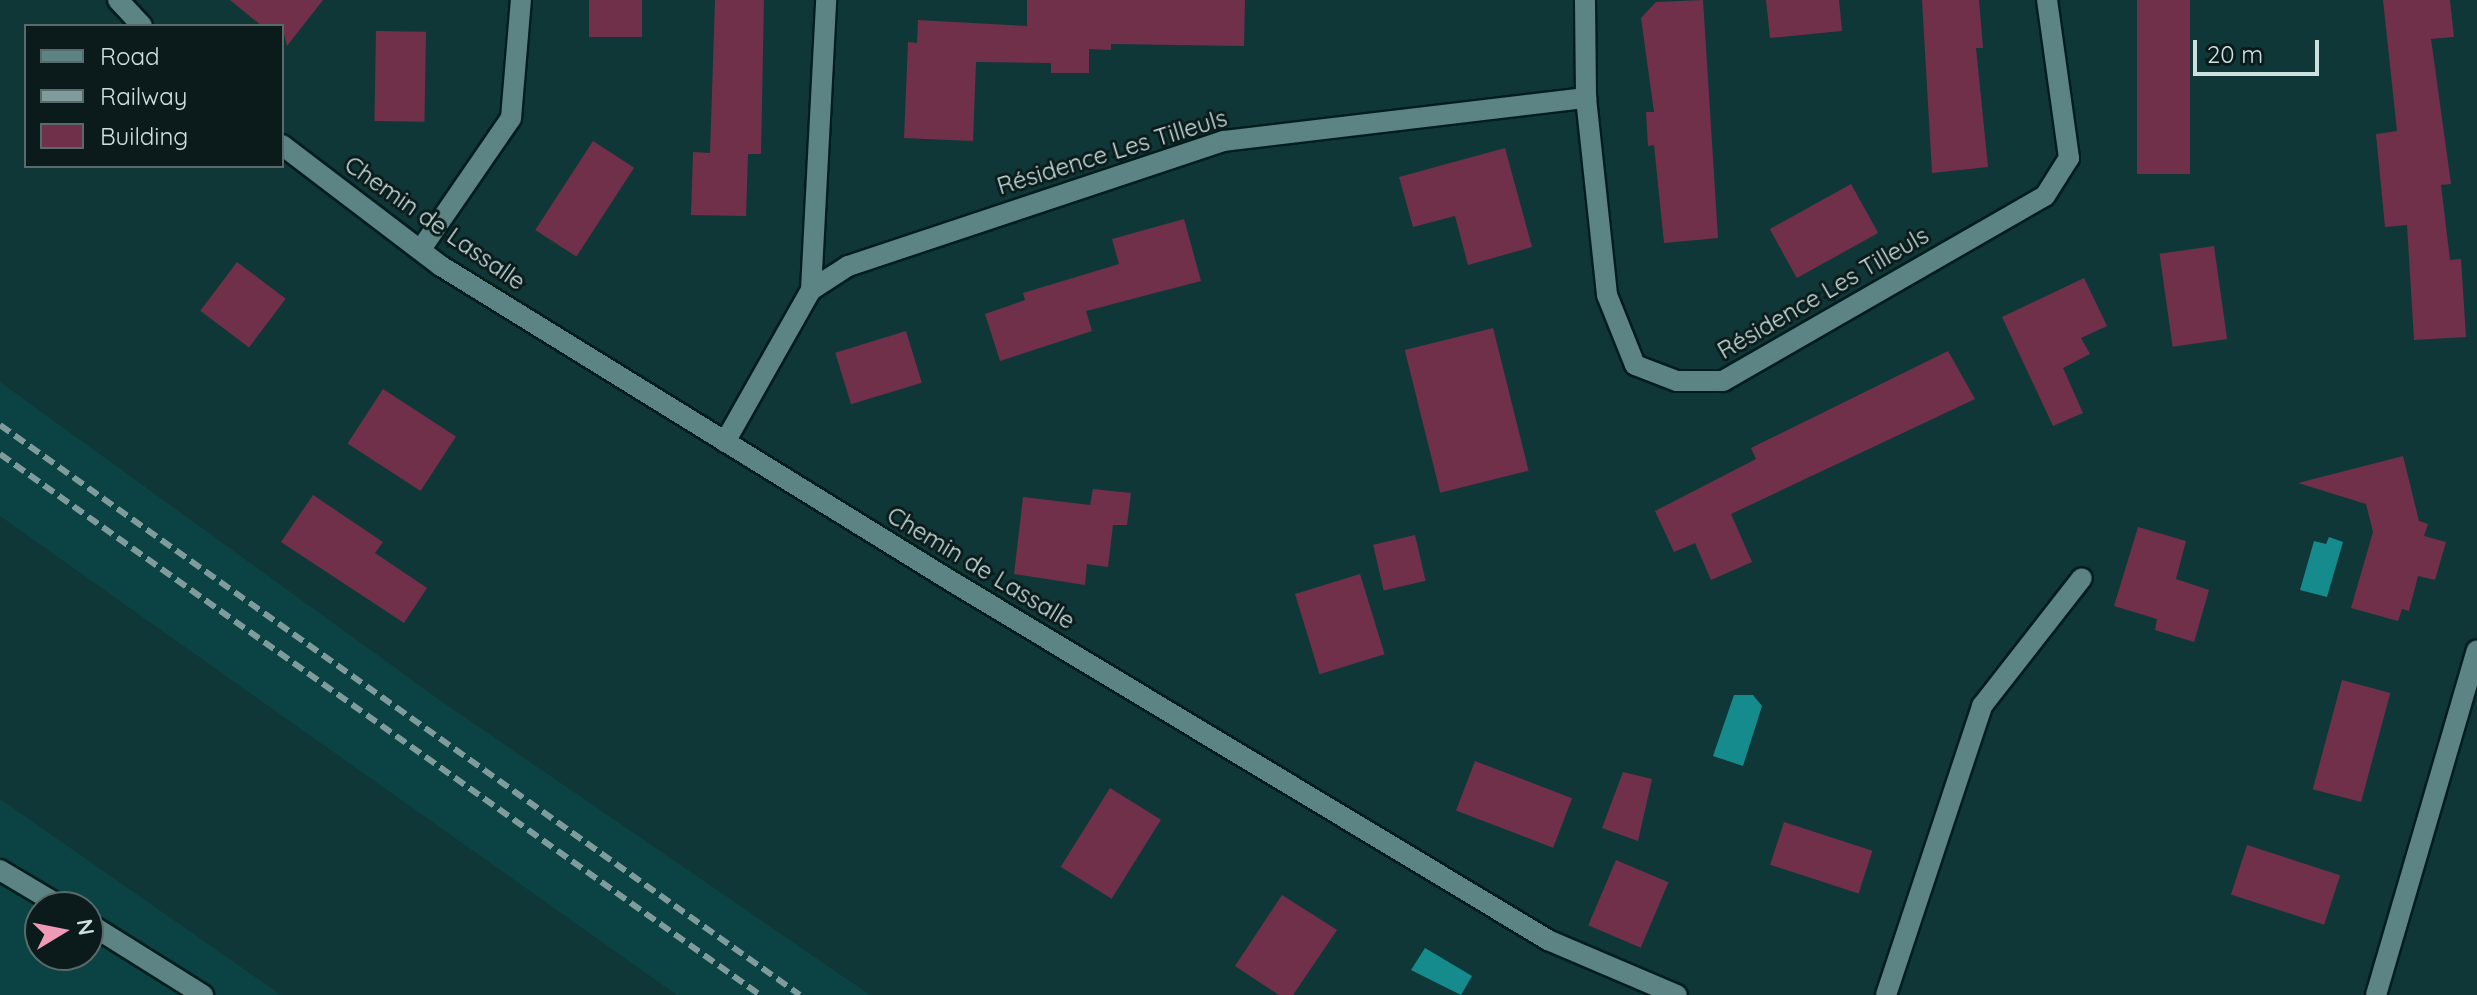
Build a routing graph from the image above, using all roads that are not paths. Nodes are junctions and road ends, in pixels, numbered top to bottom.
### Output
1 (118, 0) edge
2 (521, 0) edge
3 (826, 0) edge
4 (1585, 0) edge
5 (2047, 0) edge
6 (140, 24) edge
7 (1586, 98) junction
8 (284, 146) edge
9 (421, 249) junction
10 (811, 290) junction
11 (725, 442) junction
12 (2082, 578) dead end
13 (2477, 650) edge
14 (0, 870) edge
15 (35, 891) edge
16 (104, 933) edge
17 (203, 995) edge
18 (1677, 995) edge
19 (1886, 995) edge
20 (2376, 995) edge

1 - 6 street
2 - 9 street
3 - 10 street
4 - 7 street, Résidence Les Tilleuls
5 - 7 street, Résidence Les Tilleuls
7 - 10 street, Résidence Les Tilleuls
8 - 9 street, Chemin de Lassalle
9 - 11 street, Chemin de Lassalle
10 - 11 street
11 - 18 street, Chemin de Lassalle
12 - 19 street
13 - 20 street
14 - 15 street
16 - 17 street

